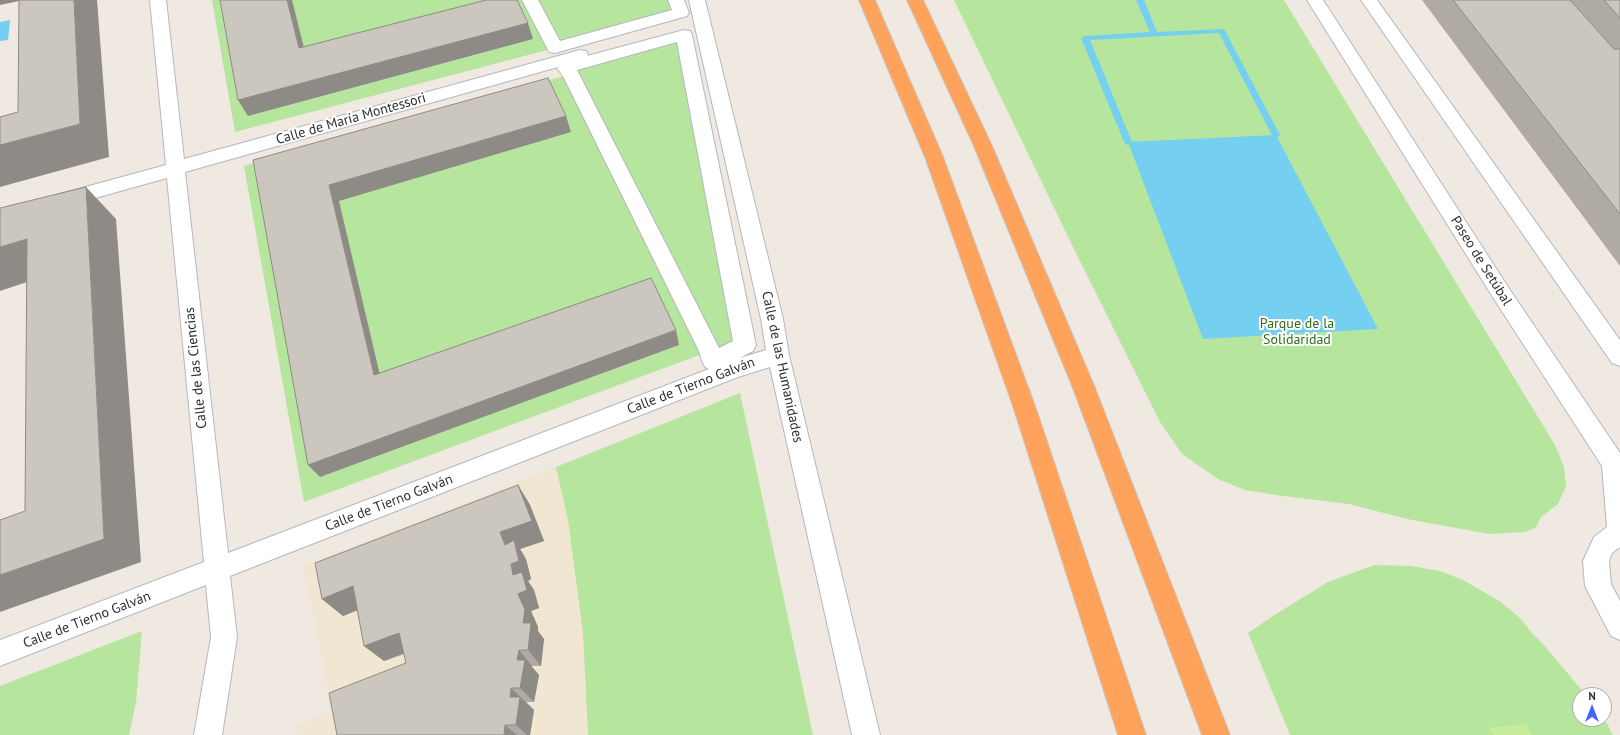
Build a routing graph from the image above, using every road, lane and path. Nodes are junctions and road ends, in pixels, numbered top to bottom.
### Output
1 (158, 0) edge
2 (530, 0) edge
3 (676, 0) edge
4 (697, 0) edge
5 (867, 0) edge
6 (916, 0) edge
7 (1315, 0) edge
8 (1369, 0) edge
9 (702, 21) junction
10 (176, 168) junction
11 (45, 205) edge
12 (778, 355) junction
13 (1620, 357) edge
14 (713, 361) joint
15 (1620, 532) edge
16 (217, 569) junction
17 (1620, 627) edge
18 (0, 653) edge
19 (208, 735) edge
20 (866, 735) edge
21 (1132, 735) edge
22 (1216, 735) edge

1 - 10 street, Calle de las Ciencias
2 - 3 street
4 - 9 street, Calle de las Humanidades
5 - 21 highway
6 - 22 highway
7 - 15 street, Paseo de Setúbal
8 - 13 street
9 - 10 street, Calle de María Montessori
9 - 12 street, Calle de las Humanidades
10 - 11 street, Calle de María Montessori
10 - 16 street, Calle de las Ciencias
12 - 16 street, Calle de Tierno Galván
12 - 20 street, Calle de las Humanidades
14 - 14 street
15 - 17 street
16 - 18 street, Calle de Tierno Galván
16 - 19 street, Calle de las Ciencias

